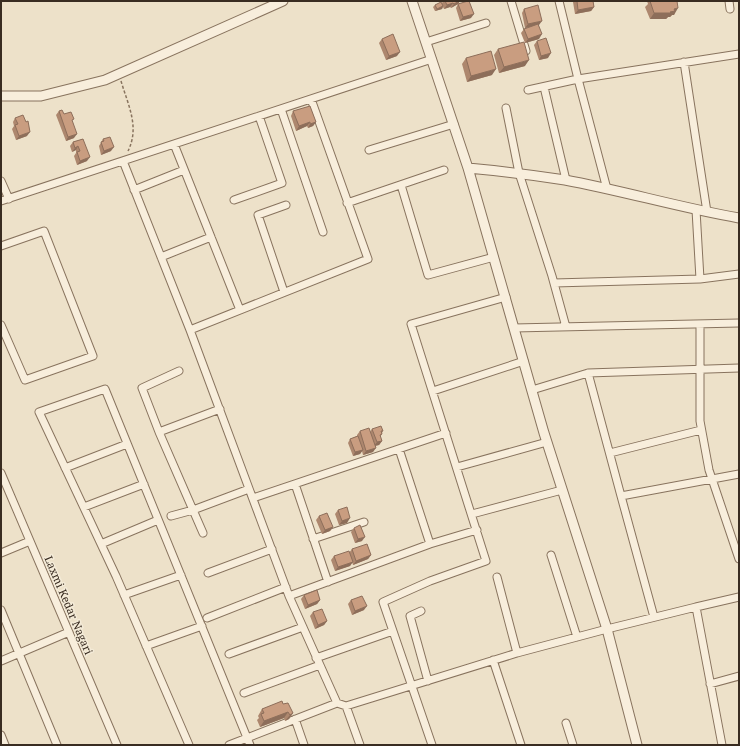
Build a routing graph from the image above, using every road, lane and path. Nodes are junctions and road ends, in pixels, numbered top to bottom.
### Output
1 (284, 1) edge
2 (412, 1) edge
3 (511, 1) edge
4 (559, 1) edge
5 (729, 1) edge
6 (730, 9) dead end
7 (486, 23) dead end
8 (426, 42) junction
9 (527, 54) edge
10 (739, 54) edge
11 (432, 59) junction
12 (684, 62) junction
13 (119, 74) junction
14 (578, 79) junction
15 (544, 87) junction
16 (528, 90) dead end
17 (1, 96) edge
18 (311, 99) junction
19 (506, 108) dead end
20 (281, 109) junction
21 (259, 116) junction
22 (454, 124) junction
23 (174, 144) junction
24 (369, 150) dead end
25 (122, 161) junction
26 (468, 168) junction
27 (184, 170) junction
28 (444, 170) dead end
29 (519, 173) junction
30 (566, 180) junction
31 (1, 181) edge
32 (401, 185) junction
33 (607, 189) junction
34 (134, 190) junction
35 (9, 199) junction
36 (234, 200) dead end
37 (1, 201) edge
38 (347, 203) junction
39 (286, 205) dead end
40 (696, 210) junction
41 (707, 212) junction
42 (739, 218) edge
43 (323, 232) dead end
44 (211, 237) junction
45 (1, 246) edge
46 (161, 257) junction
47 (494, 257) junction
48 (739, 274) edge
49 (700, 279) junction
50 (554, 283) junction
51 (284, 292) junction
52 (506, 297) junction
53 (240, 310) junction
54 (739, 323) edge
55 (700, 324) junction
56 (1, 325) edge
57 (566, 327) junction
58 (514, 328) junction
59 (190, 330) junction
60 (524, 361) junction
61 (739, 368) edge
62 (700, 369) junction
63 (179, 371) dead end
64 (588, 372) junction
65 (532, 390) junction
66 (433, 391) junction
67 (220, 409) junction
68 (701, 430) junction
69 (159, 432) junction
70 (446, 433) junction
71 (547, 442) junction
72 (127, 444) junction
73 (399, 449) junction
74 (610, 452) junction
75 (457, 467) junction
76 (65, 468) junction
77 (1, 473) edge
78 (739, 474) edge
79 (712, 478) junction
80 (144, 484) junction
81 (295, 484) junction
82 (249, 489) junction
83 (562, 490) junction
84 (621, 496) junction
85 (253, 498) junction
86 (84, 507) junction
87 (193, 510) junction
88 (472, 514) junction
89 (171, 516) dead end
90 (158, 520) junction
91 (364, 522) dead end
92 (477, 530) junction
93 (203, 533) dead end
94 (314, 539) junction
95 (30, 541) junction
96 (101, 544) junction
97 (430, 544) junction
98 (272, 549) junction
99 (1, 553) edge
100 (551, 555) dead end
101 (739, 559) edge
102 (208, 573) dead end
103 (181, 575) junction
104 (497, 577) dead end
105 (328, 582) junction
106 (286, 587) junction
107 (124, 595) junction
108 (289, 596) junction
109 (739, 596) edge
110 (696, 607) junction
111 (1, 610) edge
112 (420, 611) dead end
113 (654, 617) junction
114 (207, 618) dead end
115 (202, 626) junction
116 (303, 626) junction
117 (607, 628) junction
118 (393, 630) junction
119 (69, 632) junction
120 (576, 637) junction
121 (146, 646) junction
122 (517, 653) junction
123 (19, 654) junction
124 (229, 654) dead end
125 (316, 658) junction
126 (494, 660) junction
127 (1, 661) edge
128 (320, 665) junction
129 (739, 676) edge
130 (428, 681) junction
131 (710, 684) junction
132 (412, 686) junction
133 (244, 693) dead end
134 (336, 703) junction
135 (346, 706) junction
136 (295, 719) junction
137 (566, 723) dead end
138 (1, 735) edge
139 (248, 741) edge
140 (5, 745) edge
141 (57, 745) edge
142 (117, 745) edge
143 (189, 745) edge
144 (229, 745) edge
145 (304, 745) edge
146 (360, 745) edge
147 (432, 745) edge
148 (521, 745) edge
149 (573, 745) edge
150 (637, 745) edge
151 (722, 745) edge

1 - 13 street
2 - 8 street
3 - 9 street
4 - 14 street
5 - 6 street
7 - 8 street
8 - 11 street
10 - 12 street
11 - 18 street
11 - 22 street
12 - 14 street
12 - 41 street
13 - 17 street
13 - 25 path
14 - 15 street
14 - 33 street
15 - 16 street
15 - 30 street
18 - 20 street
18 - 38 street
19 - 29 street
20 - 21 street
20 - 43 street
21 - 23 street
21 - 36 street
22 - 24 street
22 - 26 street
23 - 25 street
23 - 27 street
25 - 34 street
25 - 35 street
26 - 29 street
26 - 47 street
27 - 34 street
27 - 44 street
28 - 32 street
29 - 30 street
29 - 50 street
30 - 33 street
31 - 35 street
32 - 38 street
32 - 47 street
33 - 40 street
34 - 46 street
35 - 37 street
38 - 51 street
39 - 51 street
40 - 41 street
40 - 49 street
41 - 42 street
44 - 46 street
44 - 53 street
45 - 56 street
46 - 59 street
47 - 52 street
48 - 49 street
49 - 50 street
50 - 57 street
51 - 53 street
52 - 58 street
52 - 66 street
53 - 59 street
54 - 55 street
55 - 57 street
55 - 62 street
57 - 58 street
58 - 60 street
59 - 67 street
60 - 65 street
60 - 66 street
61 - 62 street
62 - 64 street
62 - 68 street
63 - 69 street
64 - 65 street
64 - 74 street
65 - 71 street
66 - 70 street
67 - 69 street
67 - 82 street
68 - 74 street
68 - 79 street
69 - 87 street
70 - 73 street
70 - 75 street
71 - 75 street
71 - 83 street
72 - 76 street
72 - 76 street
72 - 80 street
73 - 81 street
73 - 97 street
74 - 84 street
75 - 88 street
76 - 86 street
77 - 95 street, Laxmi Kedar Nagari
78 - 79 street
79 - 84 street
79 - 101 street
80 - 86 street
80 - 90 street
81 - 85 street
81 - 94 street
82 - 85 street
82 - 87 street
83 - 88 street
83 - 117 street
84 - 113 street
85 - 98 street
86 - 96 street
87 - 89 street
87 - 93 street
88 - 92 street
90 - 96 street
90 - 103 street
91 - 94 street
92 - 97 street
92 - 118 street
94 - 105 street
95 - 99 street
95 - 119 street, Laxmi Kedar Nagari
96 - 107 street
97 - 105 street
98 - 102 street
98 - 106 street
100 - 120 street
103 - 107 street
103 - 115 street
104 - 122 street
105 - 108 street
106 - 108 street
106 - 114 street
107 - 121 street
108 - 116 street
109 - 110 street
110 - 113 street
110 - 131 street
111 - 123 street
112 - 130 street
113 - 117 street
115 - 121 street
115 - 139 street
116 - 124 street
116 - 125 street
117 - 120 street
117 - 150 street
118 - 125 street
118 - 132 street
119 - 123 street
119 - 142 street, Laxmi Kedar Nagari
120 - 122 street
121 - 143 street
122 - 126 street
123 - 127 street
123 - 141 street
125 - 128 street
126 - 130 street
126 - 148 street
128 - 133 street
128 - 134 street
129 - 131 street
130 - 132 street
131 - 151 street
132 - 135 street
132 - 147 street
134 - 135 street
134 - 136 street
135 - 146 street
136 - 139 street
136 - 145 street
137 - 149 street
138 - 140 street
139 - 144 street

